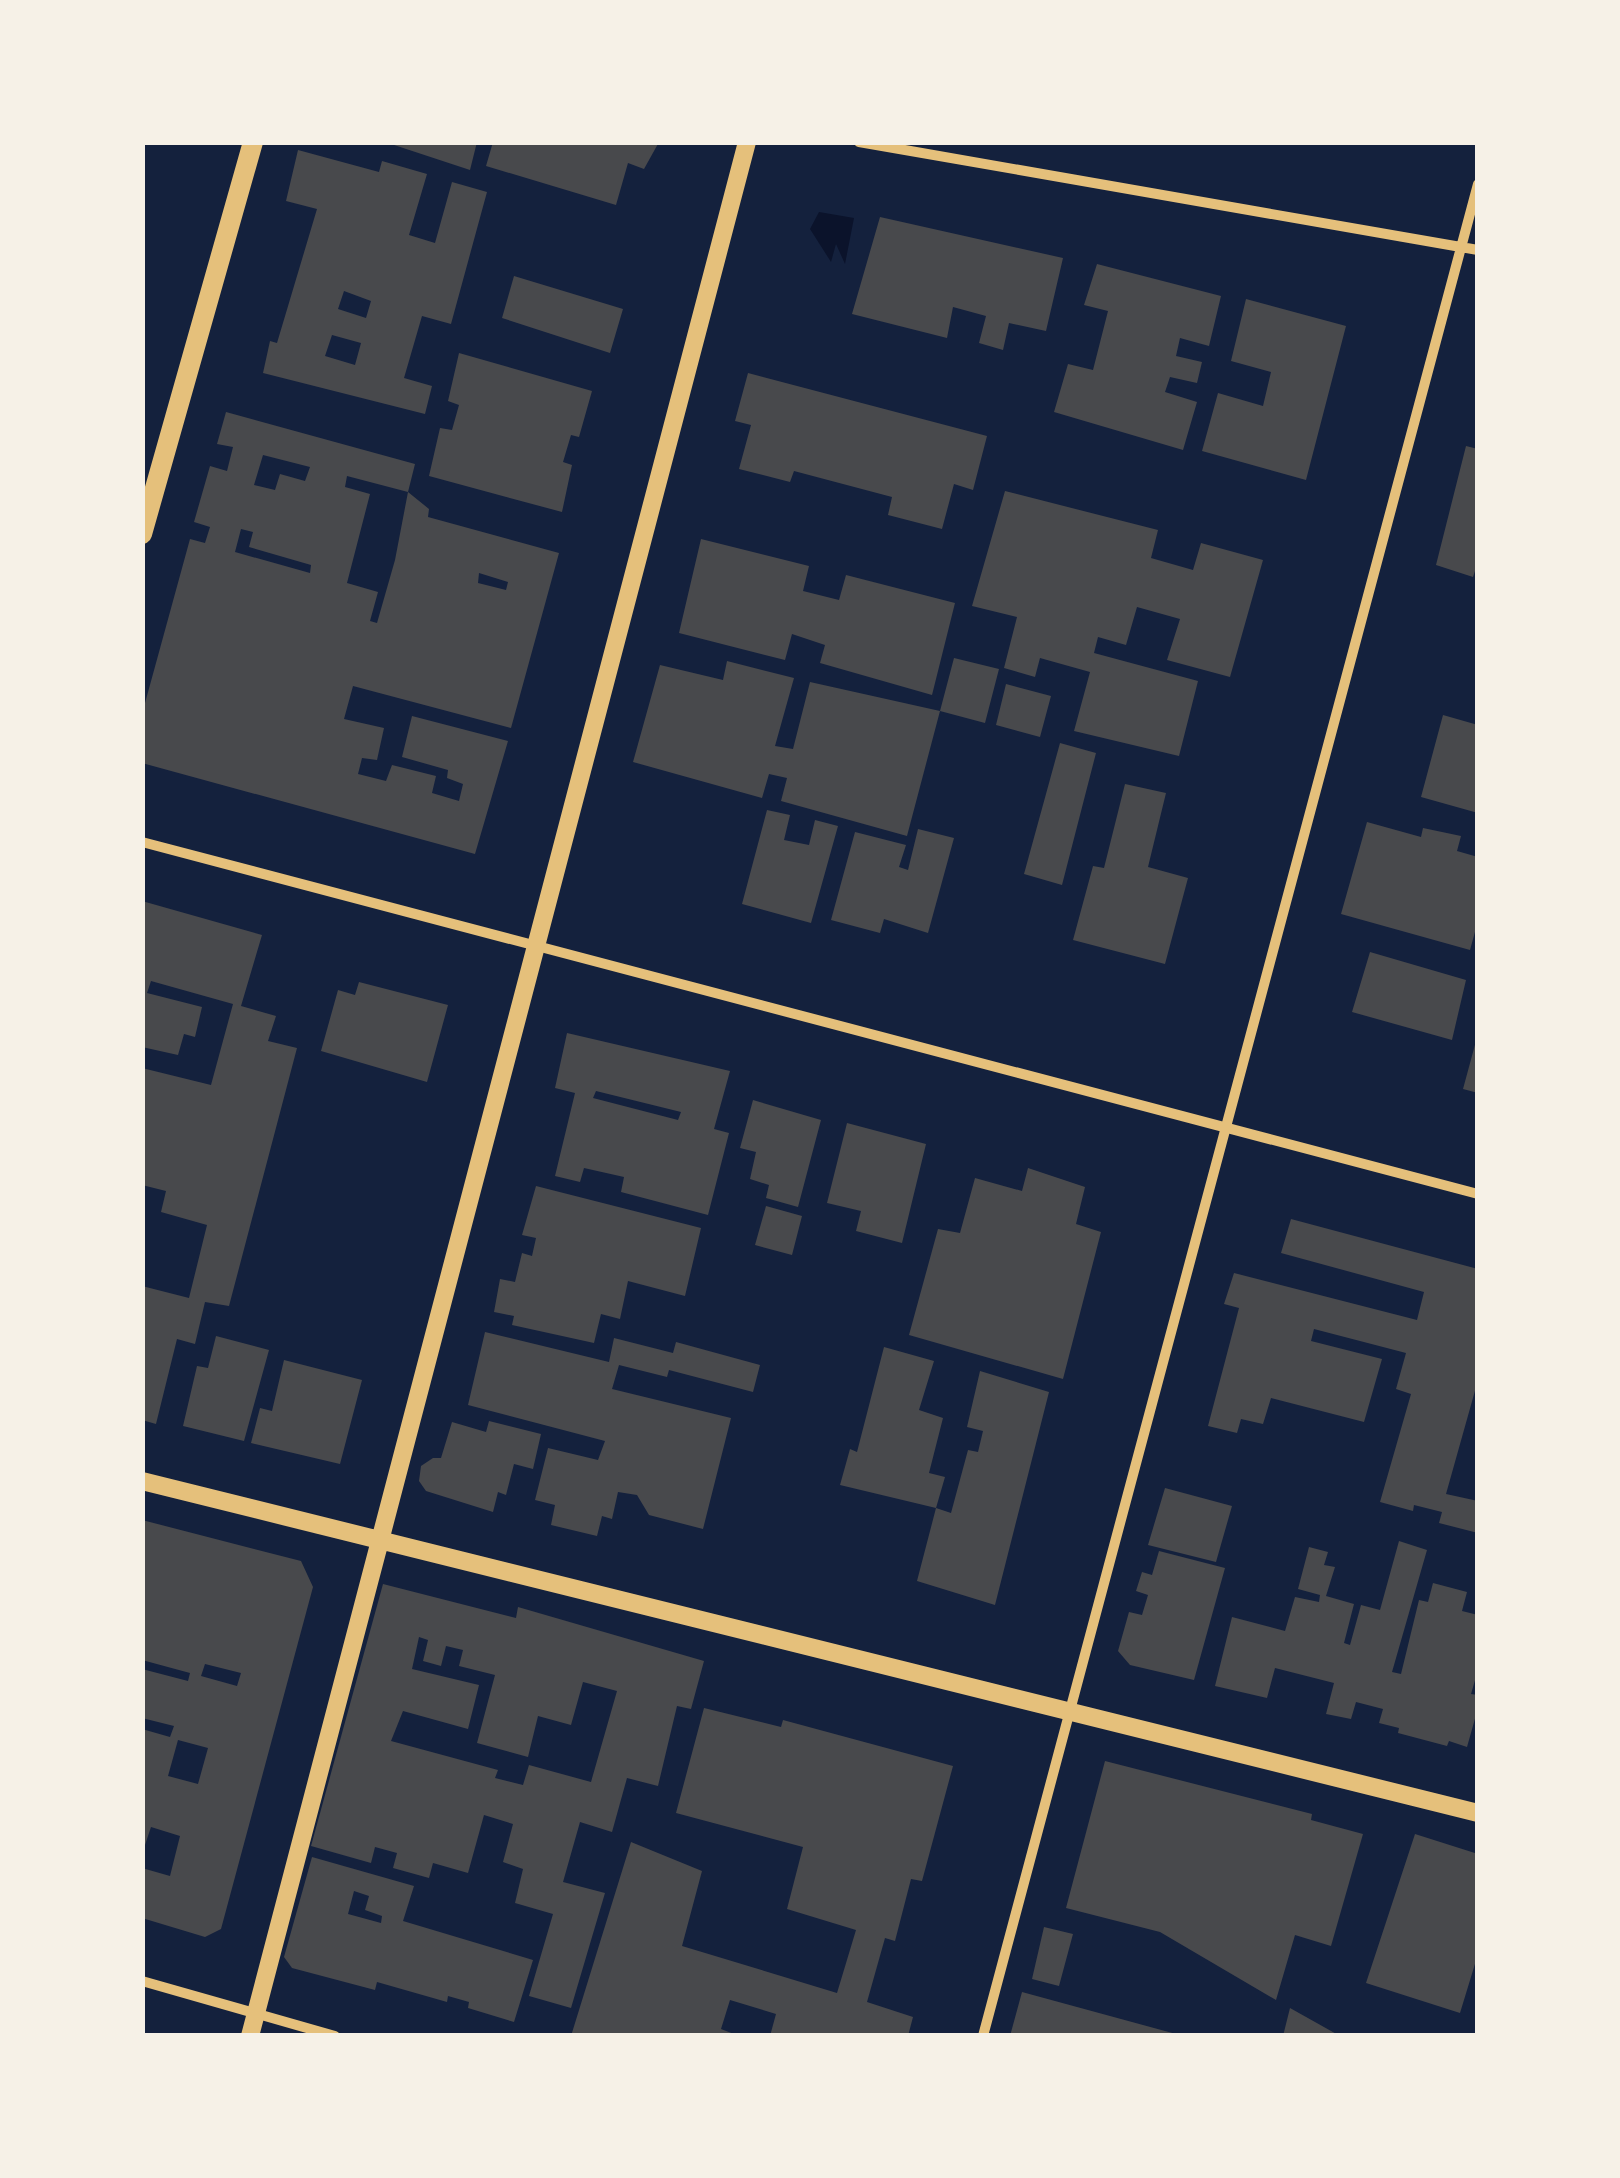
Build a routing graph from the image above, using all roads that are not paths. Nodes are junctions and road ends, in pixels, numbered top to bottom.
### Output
1 (253, 142) edge
2 (748, 142) edge
3 (859, 142) edge
4 (1478, 184) edge
5 (1460, 247) junction
6 (1478, 250) edge
7 (142, 534) edge
8 (142, 842) edge
9 (536, 946) junction
10 (1225, 1128) junction
11 (1478, 1194) edge
12 (142, 1481) edge
13 (381, 1540) junction
14 (1070, 1712) junction
15 (1478, 1813) edge
16 (142, 1981) edge
17 (256, 2013) junction
18 (250, 2036) edge
19 (335, 2036) edge
20 (983, 2036) edge

1 - 7 main road
2 - 9 street
3 - 5 street
4 - 5 street
5 - 6 street
5 - 10 street
8 - 9 street
9 - 10 street
9 - 13 street
10 - 11 street
10 - 14 street
12 - 13 street
13 - 14 street
13 - 17 street
14 - 15 street
14 - 20 street
16 - 17 street
17 - 18 street
17 - 19 street

